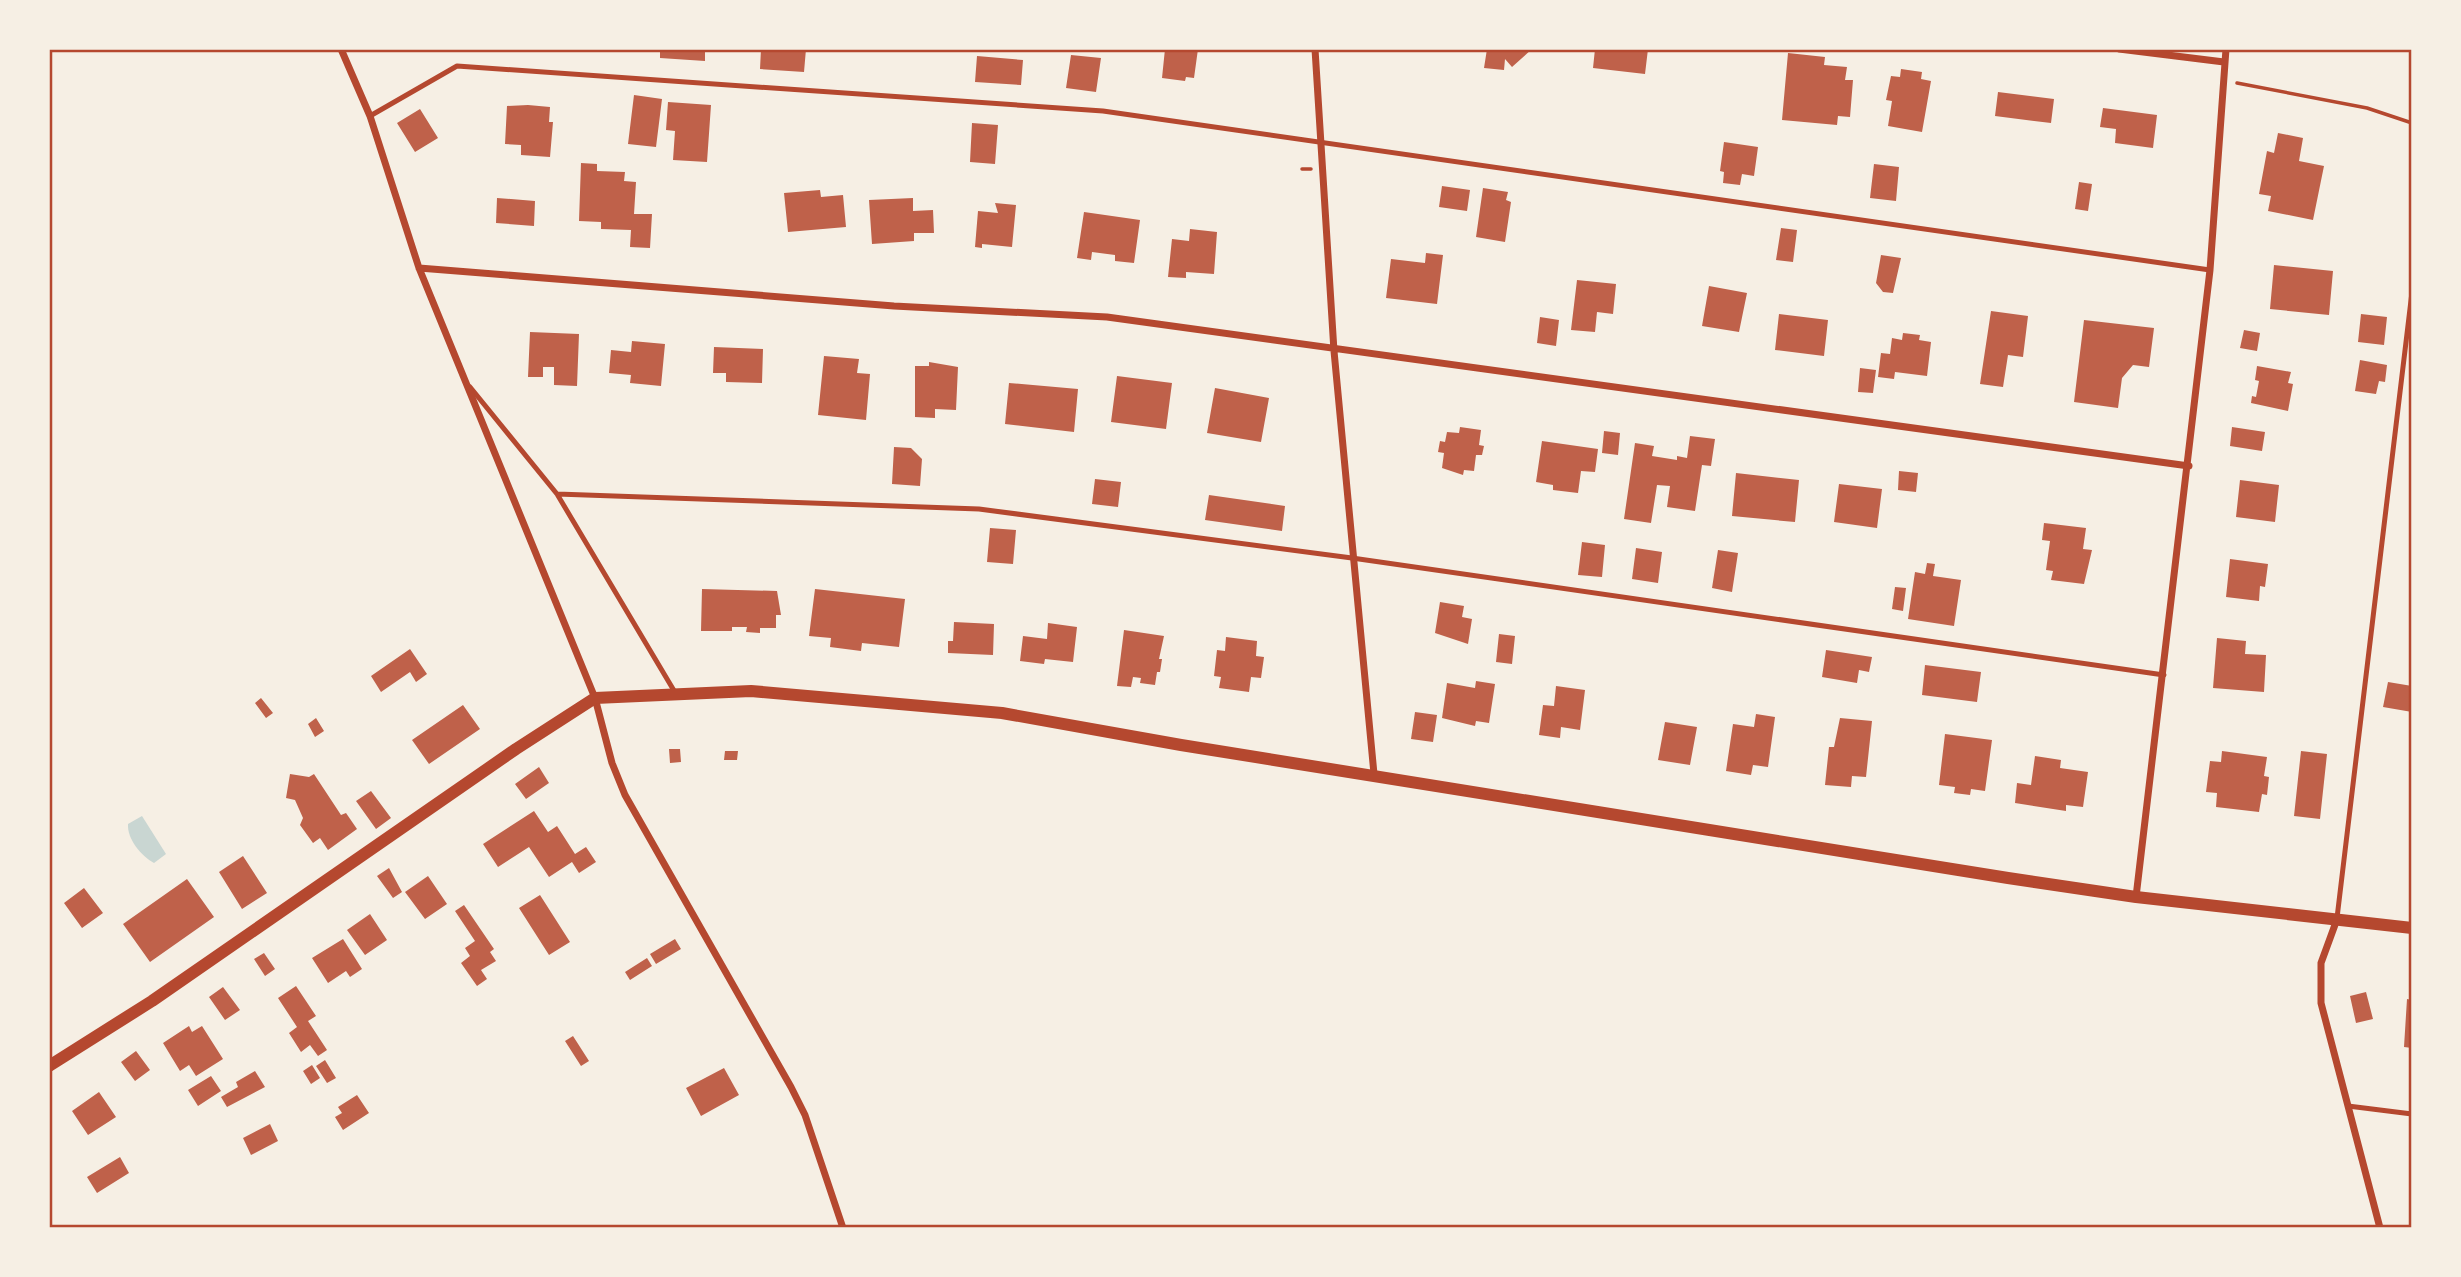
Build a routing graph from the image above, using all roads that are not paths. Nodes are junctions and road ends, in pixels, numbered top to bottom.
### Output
1 (341, 49) edge
2 (1315, 49) edge
3 (2119, 49) edge
4 (2226, 49) edge
5 (2224, 62) junction
6 (370, 116) junction
7 (1322, 142) junction
8 (419, 268) junction
9 (2210, 270) junction
10 (2412, 292) edge
11 (1334, 351) junction
12 (468, 384) junction
13 (2189, 466) junction
14 (557, 494) junction
15 (1352, 558) junction
16 (2164, 675) junction
17 (676, 694) junction
18 (595, 698) junction
19 (1374, 774) junction
20 (2136, 897) junction
21 (2336, 922) junction
22 (2412, 928) edge
23 (49, 1066) edge
24 (2348, 1106) junction
25 (2412, 1114) edge
26 (843, 1228) edge
27 (2380, 1228) edge

1 - 6 street
2 - 7 street
3 - 5 street
4 - 5 street
5 - 9 street
6 - 7 lane
6 - 8 street
7 - 9 lane
7 - 11 street
8 - 11 street
8 - 12 street
9 - 13 street
10 - 21 lane
11 - 13 street
11 - 15 street
12 - 14 lane
12 - 18 street
13 - 16 street
14 - 15 lane
14 - 17 lane
15 - 16 lane
15 - 19 street
16 - 20 street
17 - 18 street
17 - 19 street
18 - 23 street
18 - 26 street
19 - 20 street
20 - 21 street
21 - 22 street
21 - 24 street
24 - 25 lane
24 - 27 street

